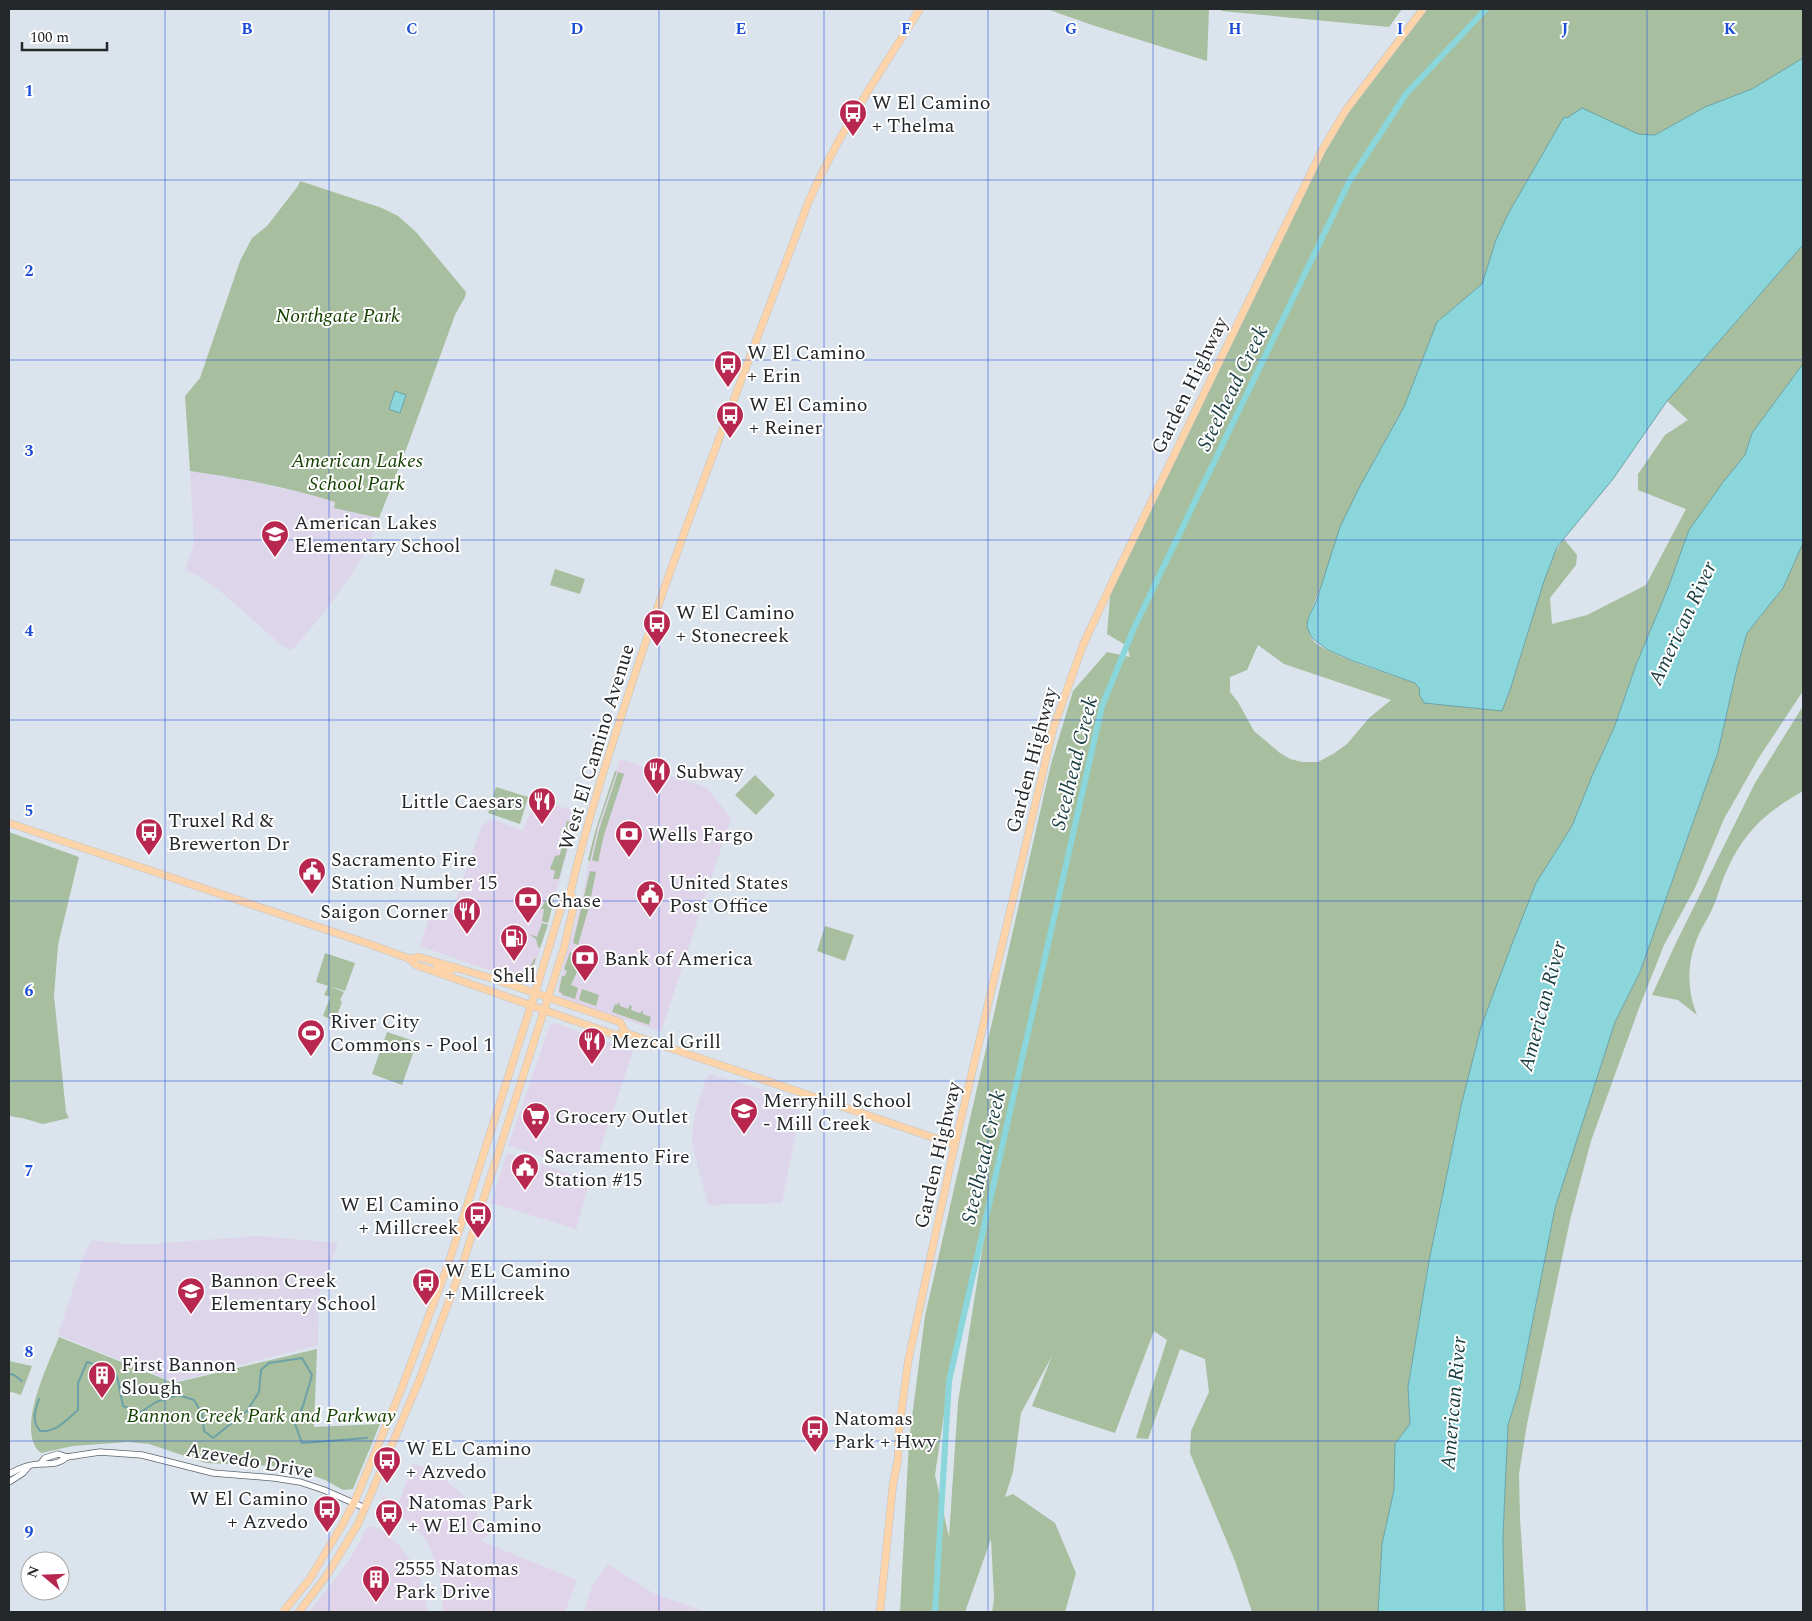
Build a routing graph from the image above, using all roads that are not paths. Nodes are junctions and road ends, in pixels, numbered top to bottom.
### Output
1 (920, 9) edge
2 (1422, 9) edge
3 (9, 823) edge
4 (570, 894) junction
5 (410, 959) junction
6 (416, 965) junction
7 (455, 967) junction
8 (535, 993) junction
9 (549, 998) junction
10 (531, 1006) junction
11 (545, 1010) junction
12 (626, 1033) junction
13 (955, 1145) junction
14 (28, 1467) junction
15 (9, 1474) edge
16 (9, 1482) edge
17 (354, 1503) junction
18 (365, 1508) junction
19 (283, 1612) edge
20 (299, 1612) edge
21 (879, 1612) edge

1 - 4 main road, West El Camino Avenue
2 - 13 main road, Garden Highway
3 - 5 main road
4 - 8 main road, West El Camino Avenue
4 - 9 main road, West El Camino Avenue
5 - 6 main road
5 - 7 main road
6 - 7 main road
6 - 10 main road
7 - 8 main road
8 - 9 main road
8 - 10 main road, West El Camino Avenue
9 - 11 main road, West El Camino Avenue
9 - 12 main road
10 - 11 main road
10 - 17 main road, West El Camino Avenue
11 - 12 main road
11 - 18 main road, West El Camino Avenue
12 - 13 main road
13 - 21 main road, Garden Highway
14 - 15 street, Azevedo Drive
14 - 16 street, Azevedo Drive
14 - 17 street, Azevedo Drive
17 - 18 street, Azevedo Drive
17 - 19 main road, West El Camino Avenue
18 - 20 main road, West El Camino Avenue

